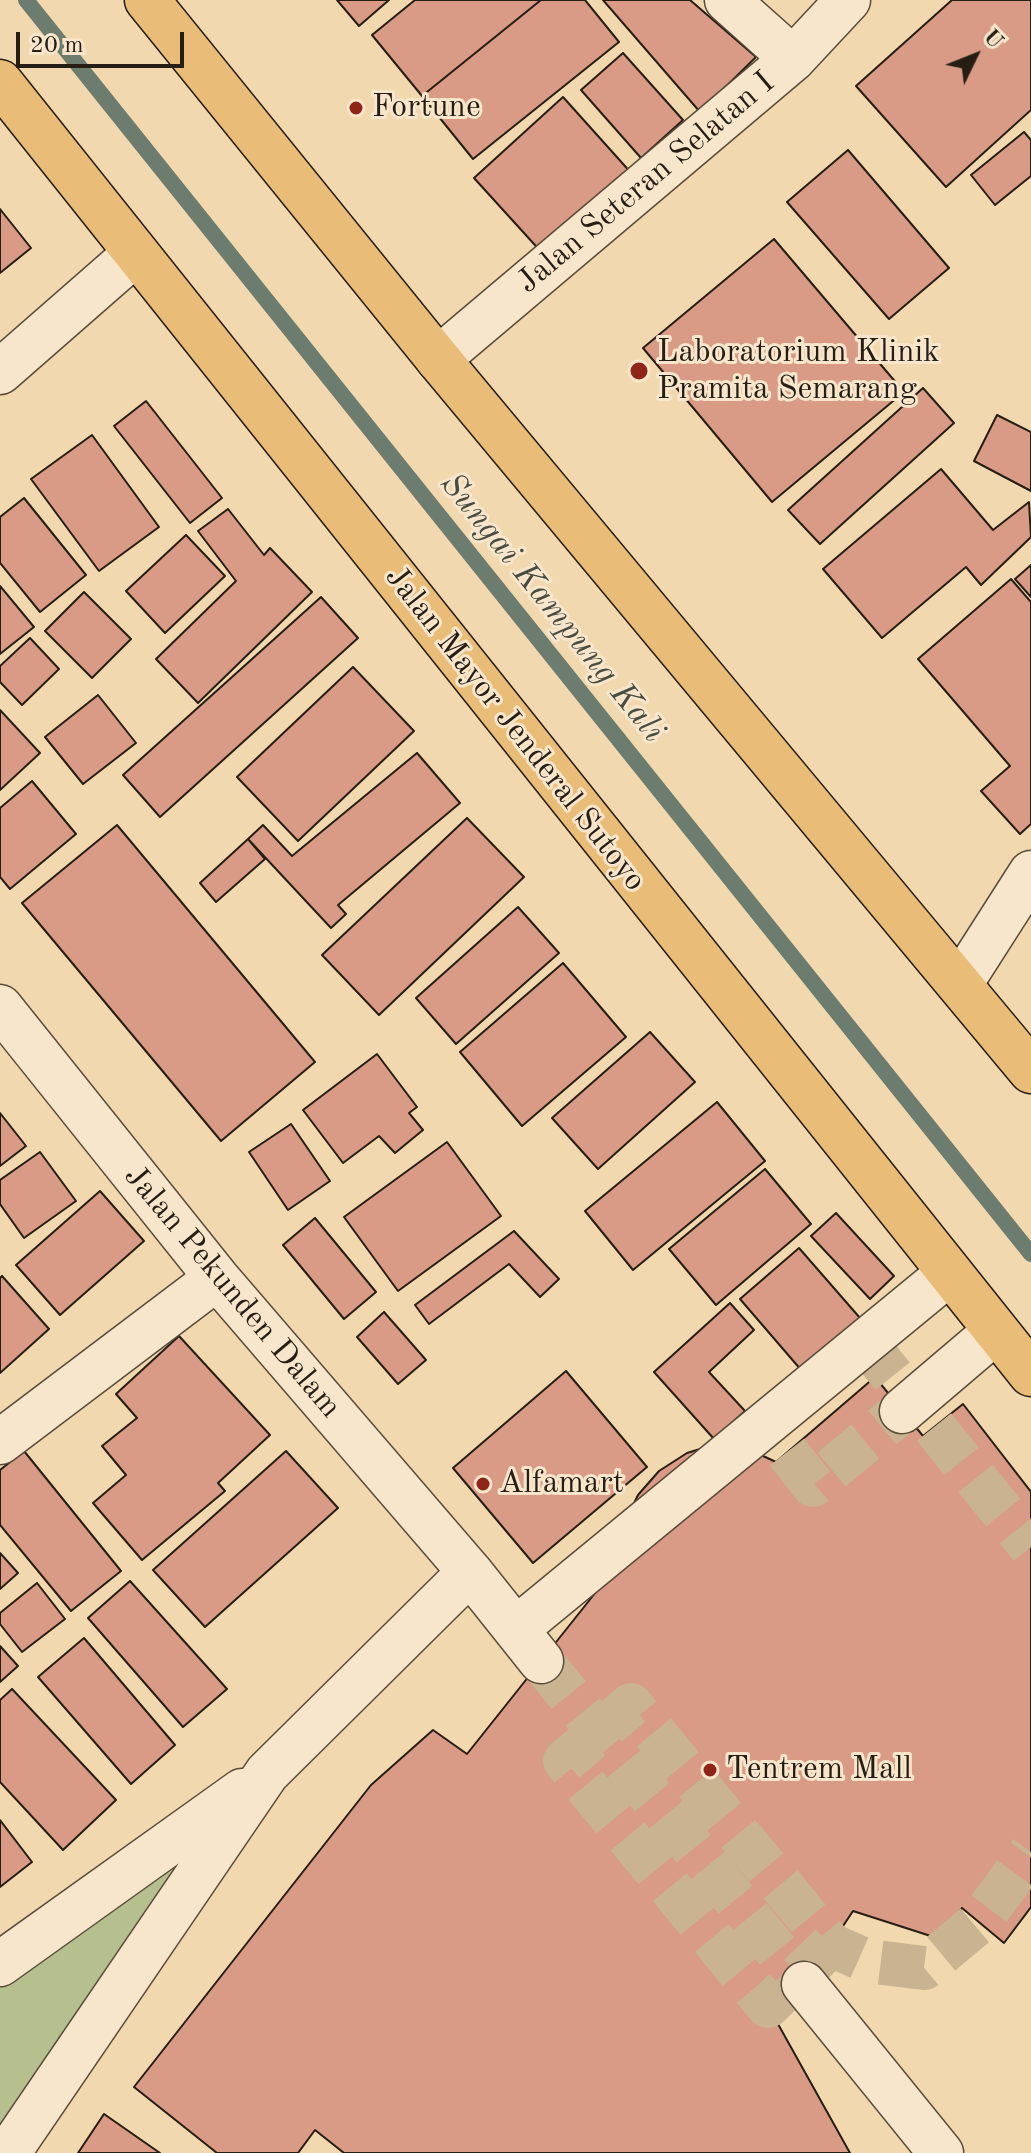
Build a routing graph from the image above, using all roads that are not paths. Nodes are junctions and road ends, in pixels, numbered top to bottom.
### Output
1 (147, 0) edge
2 (727, 0) edge
3 (848, 0) edge
4 (793, 59) junction
5 (0, 82) edge
6 (136, 253) junction
7 (438, 359) junction
8 (0, 372) edge
9 (1031, 873) edge
10 (960, 984) junction
11 (0, 1007) edge
12 (1031, 1071) edge
13 (948, 1274) junction
14 (217, 1278) junction
15 (996, 1331) junction
16 (1031, 1374) edge
17 (917, 1413) tunnel mouth
18 (0, 1442) edge
19 (470, 1572) junction
20 (267, 1773) junction
21 (0, 1964) edge
22 (804, 1984) tunnel mouth
23 (8, 2153) edge
24 (941, 2153) edge

1 - 7 main road
2 - 4 street
3 - 4 street, Jalan Seteran Selatan I
4 - 7 street, Jalan Seteran Selatan I
5 - 6 main road, Jalan Mayor Jenderal Sutoyo
6 - 8 street
6 - 13 main road, Jalan Mayor Jenderal Sutoyo
7 - 10 main road
9 - 10 street
10 - 12 main road
11 - 14 street, Jalan Pekunden Dalam
13 - 15 main road, Jalan Mayor Jenderal Sutoyo
13 - 19 street, Jalan Pekunden Dalam
14 - 18 street
14 - 19 street, Jalan Pekunden Dalam
15 - 16 main road, Jalan Mayor Jenderal Sutoyo
15 - 17 street
19 - 20 street
20 - 21 street
20 - 23 street
22 - 24 street

